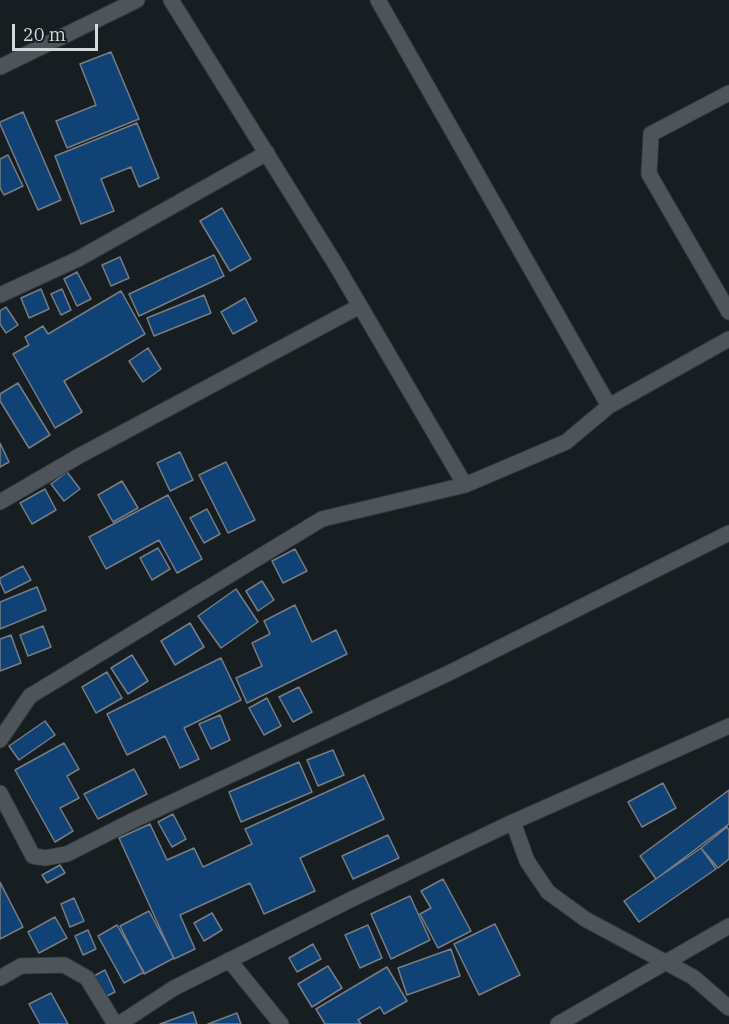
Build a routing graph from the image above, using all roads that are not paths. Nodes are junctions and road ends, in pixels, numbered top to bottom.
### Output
1 (137, 0) edge
2 (171, 0) edge
3 (378, 0) edge
4 (0, 67) edge
5 (729, 93) edge
6 (267, 153) junction
7 (0, 295) edge
8 (360, 306) junction
9 (729, 312) edge
10 (729, 339) edge
11 (609, 406) junction
12 (465, 485) junction
13 (0, 502) edge
14 (729, 533) edge
15 (729, 726) edge
16 (0, 740) edge
17 (0, 793) edge
18 (513, 822) junction
19 (729, 926) edge
20 (229, 960) junction
21 (667, 963) junction
22 (0, 978) edge
23 (729, 1008) edge
24 (117, 1024) edge
25 (280, 1024) edge
26 (558, 1024) edge

1 - 4 street
2 - 6 street
3 - 11 street
5 - 9 street
6 - 7 street
6 - 8 street
8 - 12 street
8 - 13 street
10 - 11 street
11 - 12 street
12 - 16 street
14 - 17 street
15 - 18 street
18 - 20 street
18 - 21 street
19 - 21 street
20 - 24 street
20 - 25 street
21 - 23 street
21 - 26 street
22 - 24 street

